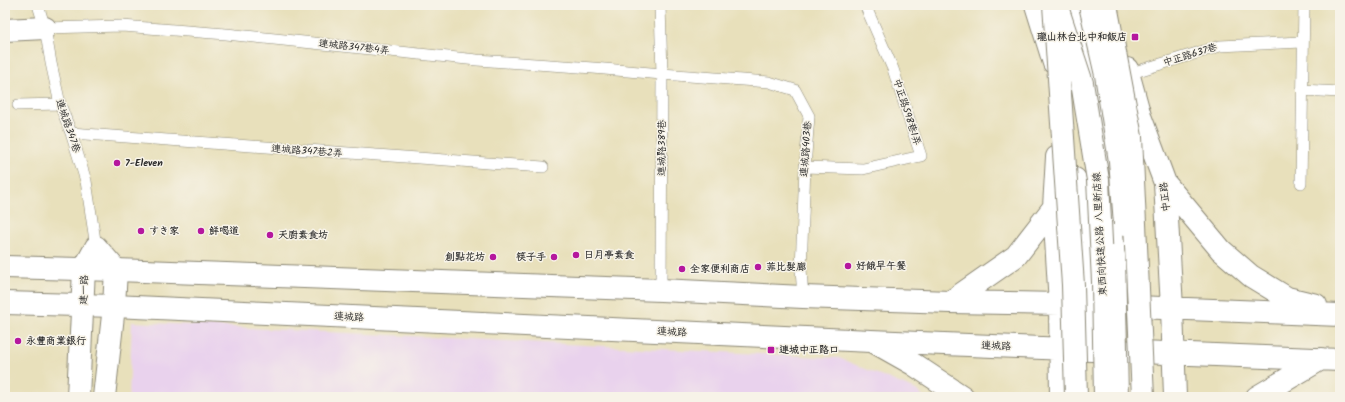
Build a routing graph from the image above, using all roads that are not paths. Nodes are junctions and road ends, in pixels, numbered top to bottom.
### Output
1 (38, 5) edge
2 (660, 5) edge
3 (866, 5) edge
4 (1036, 5) edge
5 (1055, 5) edge
6 (1069, 5) edge
7 (1090, 5) edge
8 (1097, 5) edge
9 (1106, 5) edge
10 (1113, 5) edge
11 (1304, 5) edge
12 (45, 28) junction
13 (5, 30) edge
14 (1302, 42) junction
15 (662, 74) junction
16 (1128, 74) junction
17 (1302, 90) junction
18 (1340, 92) edge
19 (1059, 103) junction
20 (60, 104) junction
21 (18, 105) dead end
22 (71, 133) junction
23 (544, 167) dead end
24 (805, 167) junction
25 (1165, 183) junction
26 (1300, 183) dead end
27 (1054, 207) junction
28 (96, 247) junction
29 (1114, 256) junction
30 (5, 267) edge
31 (84, 269) junction
32 (116, 270) junction
33 (662, 290) junction
34 (803, 297) junction
35 (950, 302) junction
36 (5, 303) edge
37 (1060, 304) junction
38 (1086, 304) junction
39 (83, 305) junction
40 (114, 306) junction
41 (1138, 306) junction
42 (1172, 308) junction
43 (1340, 313) edge
44 (871, 341) junction
45 (1061, 348) junction
46 (1089, 349) junction
47 (1140, 351) junction
48 (1174, 353) junction
49 (1330, 359) edge
50 (78, 397) edge
51 (104, 397) edge
52 (963, 397) edge
53 (1061, 397) edge
54 (1076, 397) edge
55 (1105, 397) edge
56 (1117, 397) edge
57 (1133, 397) edge
58 (1142, 397) edge
59 (1175, 397) edge
60 (1257, 397) edge

1 - 12 lane, 連城路347巷
2 - 15 lane, 連城路389巷
3 - 24 lane, 中正路598巷1弄
4 - 19 main road
5 - 54 main road, bridge
5 - 55 main road, 東西向快速公路 八里新店線, bridge
6 - 29 main road
7 - 57 main road, bridge
8 - 29 main road, bridge
9 - 58 main road, bridge
10 - 16 main road, 中正路
11 - 14 lane
12 - 13 main road
12 - 15 lane, 連城路347巷4弄
12 - 20 lane, 連城路347巷
14 - 16 lane, 中正路637巷
14 - 17 lane
15 - 24 lane, 連城路403巷
15 - 33 lane, 連城路389巷
16 - 25 main road, 中正路
17 - 18 lane
17 - 26 lane
19 - 27 main road
19 - 38 main road
20 - 21 lane
20 - 22 lane, 連城路347巷
22 - 23 lane, 連城路347巷2弄
22 - 28 lane, 連城路347巷
24 - 34 lane, 連城路403巷
25 - 42 main road, 中正路
25 - 43 main road
27 - 35 main road
27 - 37 main road
28 - 31 main road, 建一路
28 - 32 main road
29 - 56 main road, bridge
30 - 31 main road
31 - 32 main road
31 - 39 main road, 建一路
32 - 33 main road
32 - 40 main road
33 - 34 main road
34 - 35 main road
35 - 37 main road
36 - 39 main road, 連城路
37 - 38 main road
37 - 45 main road
38 - 41 main road
38 - 46 main road
39 - 40 main road, 連城路
39 - 50 main road, 建一路
40 - 44 main road, 連城路
40 - 51 main road
41 - 42 main road
41 - 47 main road
42 - 43 main road
42 - 48 main road, 中正路
44 - 45 main road, 連城路
44 - 52 main road
45 - 46 main road, 連城路
45 - 53 main road
46 - 47 main road, 連城路
47 - 48 main road, 連城路
47 - 58 main road
48 - 49 main road, 連城路
48 - 59 main road, 中正路
49 - 60 main road

